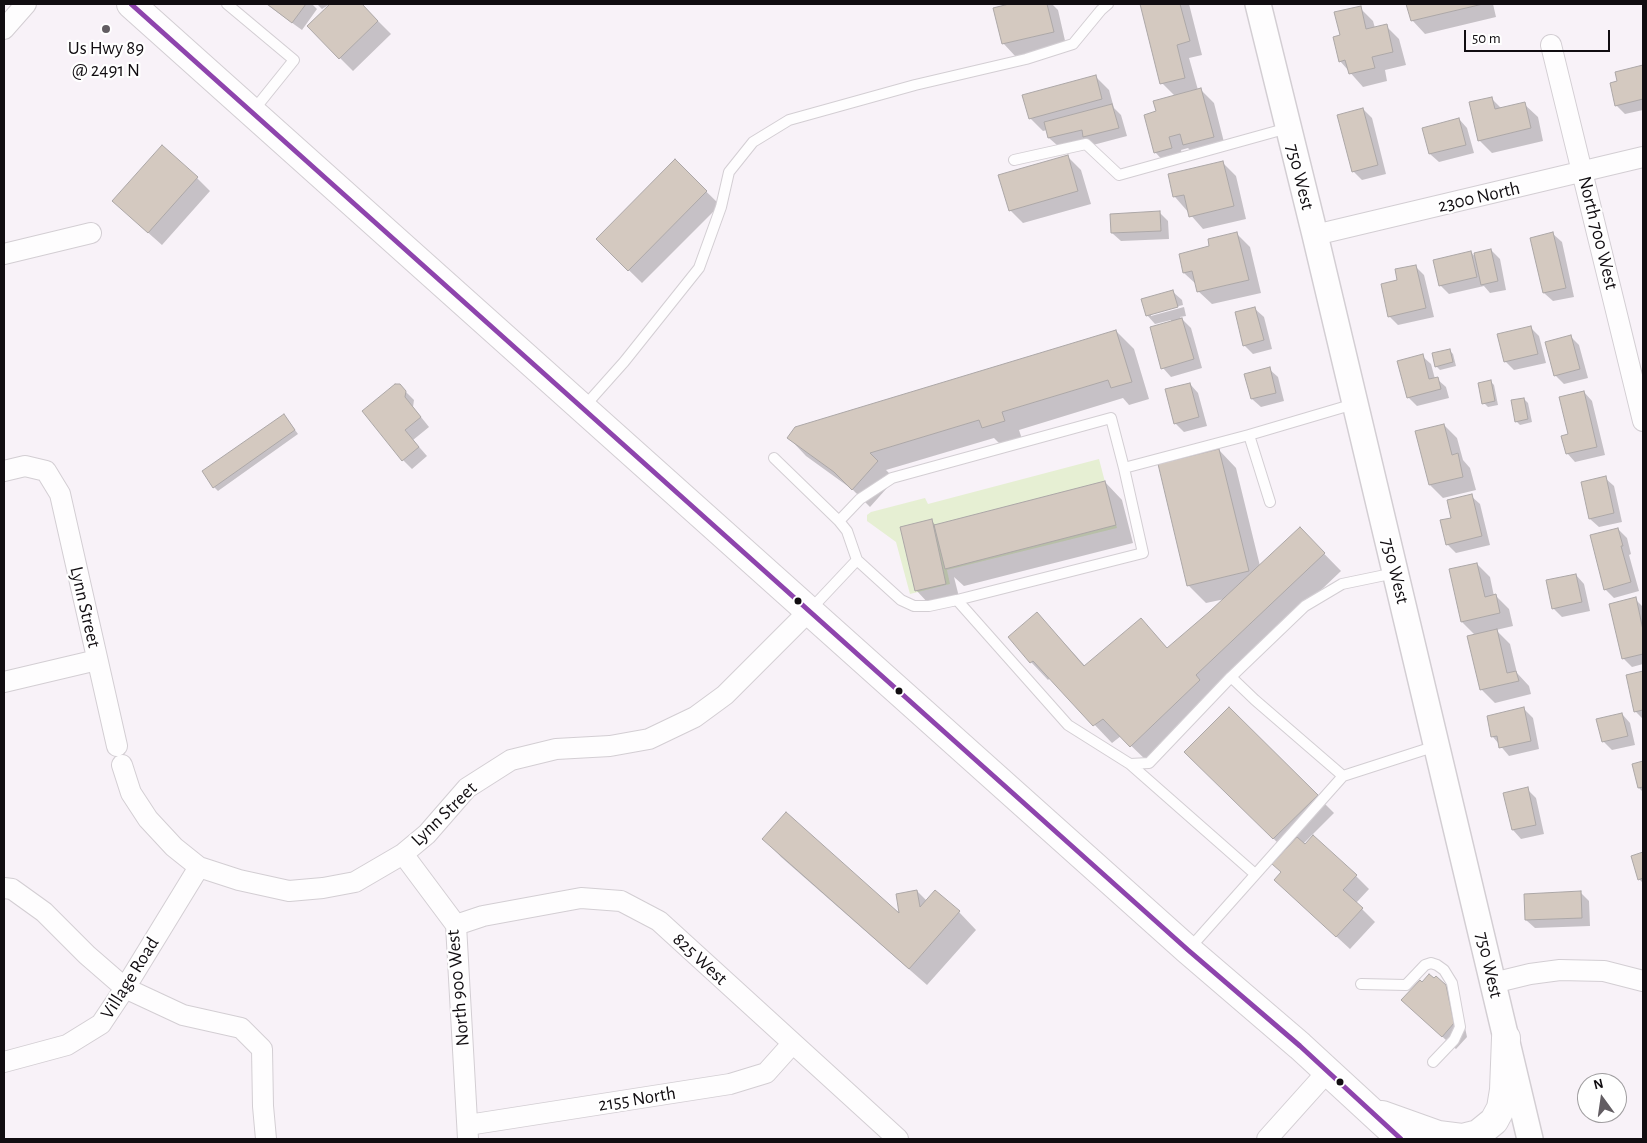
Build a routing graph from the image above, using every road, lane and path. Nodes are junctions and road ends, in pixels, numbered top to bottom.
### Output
1 (26, 4) edge
2 (227, 4) edge
3 (1108, 4) edge
4 (1258, 4) edge
5 (138, 6) edge
6 (4, 29) edge
7 (1551, 45) dead end
8 (253, 112) junction
9 (1288, 128) junction
10 (1643, 157) edge
11 (1014, 160) dead end
12 (1583, 172) junction
13 (91, 233) dead end
14 (1315, 235) junction
15 (4, 254) edge
16 (1354, 404) junction
17 (583, 409) junction
18 (1643, 421) edge
19 (1249, 435) junction
20 (774, 458) dead end
21 (1124, 468) junction
22 (4, 471) edge
23 (1270, 502) dead end
24 (839, 521) junction
25 (857, 560) junction
26 (1395, 573) junction
27 (958, 600) junction
28 (810, 611) junction
29 (97, 660) junction
30 (1231, 677) junction
31 (4, 682) edge
32 (117, 746) dead end
33 (1437, 746) junction
34 (1130, 764) junction
35 (122, 765) dead end
36 (1343, 776) junction
37 (403, 854) junction
38 (199, 867) junction
39 (1255, 874) junction
40 (4, 888) edge
41 (456, 924) junction
42 (1188, 950) junction
43 (1643, 981) edge
44 (1493, 983) junction
45 (1361, 984) dead end
46 (125, 988) junction
47 (1506, 1038) junction
48 (792, 1044) junction
49 (4, 1062) edge
50 (1433, 1062) dead end
51 (1328, 1071) junction
52 (1369, 1110) junction
53 (468, 1132) edge
54 (266, 1139) edge
55 (898, 1139) edge
56 (1267, 1139) edge
57 (1401, 1139) edge
58 (1530, 1139) edge

1 - 6 street
2 - 8 lane
3 - 17 lane
4 - 9 street, 750 West
5 - 8 main road
7 - 12 street, North 700 West
8 - 17 main road
9 - 11 lane
9 - 14 street, 750 West
10 - 12 street, 2300 North
12 - 14 street, 2300 North
12 - 18 street, North 700 West
13 - 15 street
14 - 16 street, 750 West
16 - 19 lane
16 - 26 street, 750 West
17 - 28 main road
19 - 21 lane
19 - 23 lane
20 - 24 lane
21 - 24 lane
21 - 27 lane
22 - 29 street, Lynn Street
24 - 25 lane
25 - 27 lane
25 - 28 lane
26 - 30 lane
26 - 33 street, 750 West
27 - 34 lane
28 - 37 street, Lynn Street
28 - 42 main road
29 - 31 street
29 - 32 street, Lynn Street
30 - 34 lane
30 - 36 lane
33 - 36 lane
33 - 44 street, 750 West
34 - 39 lane
35 - 38 street, Lynn Street
36 - 39 lane
37 - 38 street, Lynn Street
37 - 41 street, North 900 West
38 - 46 street, Village Road
39 - 42 lane
40 - 46 street
41 - 48 street, 825 West
41 - 53 street, North 900 West
42 - 51 main road
43 - 44 street
44 - 47 street, 750 West
45 - 50 lane
46 - 49 street, Village Road
46 - 54 street
47 - 52 main road
47 - 58 street, 750 West
48 - 53 street, 2155 North
48 - 55 street, 825 West
51 - 52 main road
51 - 56 street
52 - 57 main road

